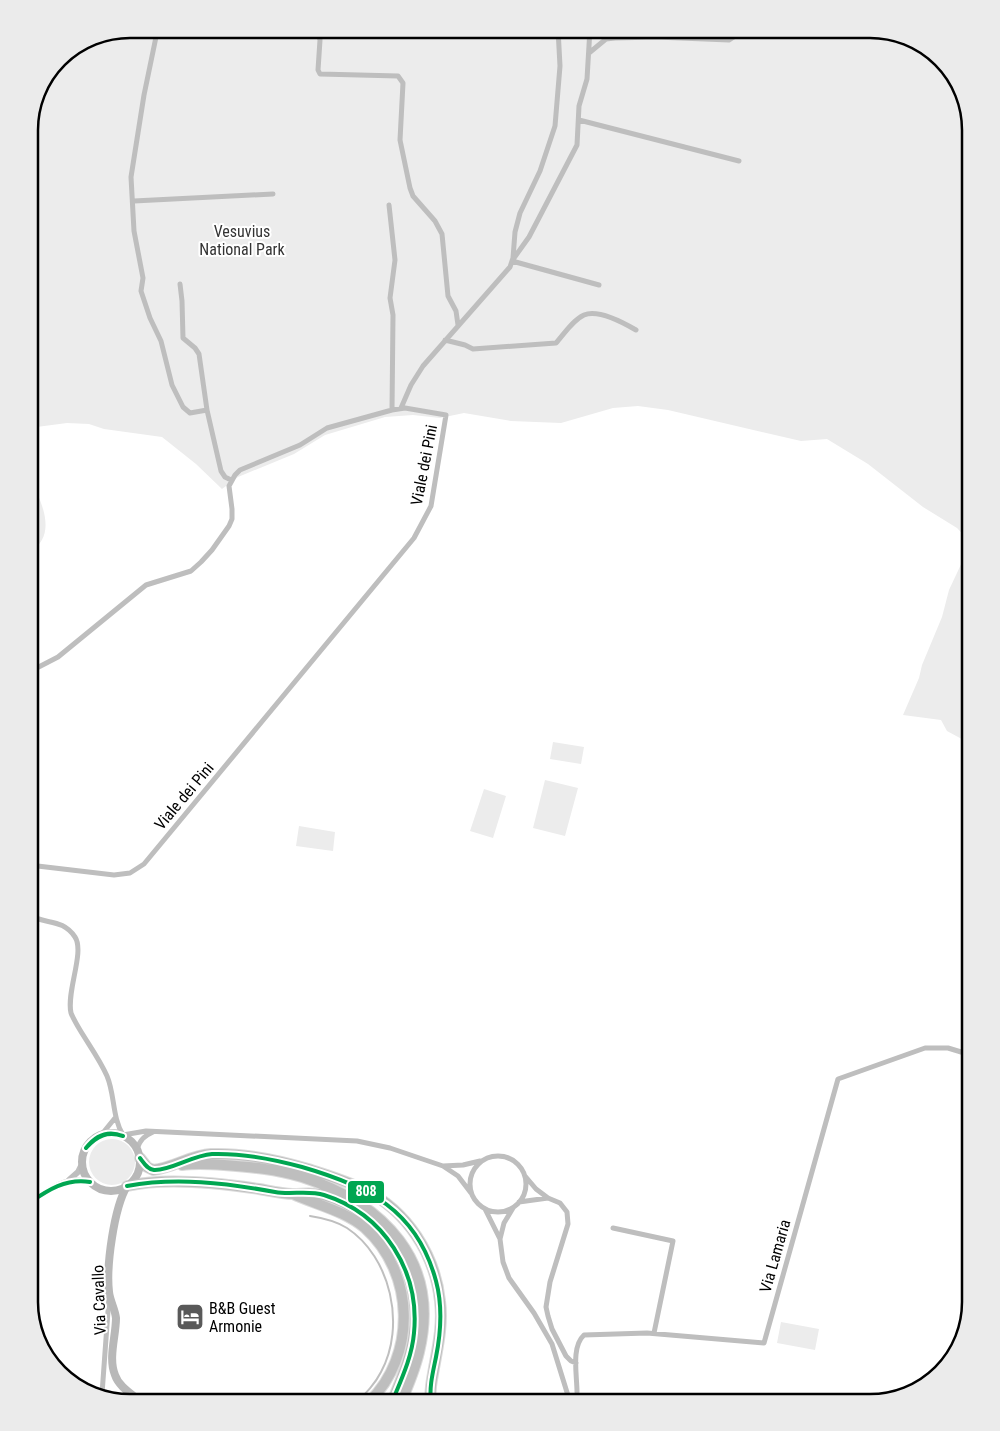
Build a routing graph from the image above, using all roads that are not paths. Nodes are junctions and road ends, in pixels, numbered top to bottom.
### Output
1 (156, 38) edge
2 (319, 38) edge
3 (558, 38) edge
4 (590, 38) edge
5 (618, 38) edge
6 (680, 38) edge
7 (733, 38) edge
8 (589, 53) junction
9 (580, 120) junction
10 (740, 161) dead end
11 (273, 194) dead end
12 (134, 201) junction
13 (389, 205) dead end
14 (513, 260) junction
15 (180, 284) dead end
16 (599, 285) dead end
17 (458, 325) junction
18 (636, 330) dead end
19 (445, 340) junction
20 (401, 408) junction
21 (207, 410) junction
22 (392, 410) junction
23 (231, 480) junction
24 (38, 667) edge
25 (38, 866) edge
26 (38, 920) edge
27 (962, 1052) edge
28 (115, 1118) junction
29 (153, 1131) junction
30 (102, 1134) junction
31 (122, 1135) junction
32 (139, 1154) junction
33 (483, 1160) junction
34 (82, 1164) junction
35 (442, 1166) junction
36 (169, 1167) junction
37 (524, 1176) junction
38 (68, 1181) junction
39 (90, 1182) junction
40 (127, 1186) junction
41 (106, 1191) junction
42 (471, 1192) junction
43 (292, 1194) junction
44 (38, 1197) edge
45 (548, 1198) junction
46 (519, 1202) junction
47 (513, 1207) junction
48 (485, 1209) junction
49 (117, 1215) junction
50 (614, 1228) dead end
51 (500, 1239) junction
52 (109, 1294) junction
53 (654, 1333) junction
54 (576, 1363) junction
55 (102, 1390) edge
56 (577, 1392) dead end
57 (130, 1393) edge
58 (376, 1393) edge
59 (395, 1393) edge
60 (404, 1393) edge
61 (430, 1393) edge
62 (567, 1394) edge

1 - 12 street
2 - 17 street
3 - 14 street
4 - 8 street
5 - 8 street
6 - 7 street
8 - 9 street
9 - 10 street
9 - 14 street
11 - 12 street
12 - 21 street
13 - 22 street
14 - 16 street
14 - 17 street
15 - 21 street
17 - 19 street
18 - 19 street
19 - 20 street
20 - 22 street, Viale dei Pini
20 - 25 street, Viale dei Pini
21 - 23 street
22 - 23 street, Viale dei Pini
23 - 24 street
26 - 28 street
27 - 53 street, Via Lamaria
28 - 30 street
28 - 31 street
29 - 31 street
29 - 32 street
29 - 35 street
30 - 31 main road
30 - 34 main road
31 - 32 main road
32 - 36 highway
32 - 40 main road
33 - 35 street
33 - 37 street
33 - 42 street
34 - 38 street
34 - 39 main road
35 - 42 street
36 - 60 highway
36 - 61 highway
37 - 45 street
37 - 46 street
38 - 39 street
38 - 44 street
39 - 41 main road
40 - 41 main road
40 - 43 highway
40 - 49 main road, Via Cavallo
41 - 49 main road
42 - 48 street
43 - 58 highway
43 - 59 highway
45 - 46 street
45 - 54 street
46 - 47 street
47 - 48 street
47 - 51 street
48 - 51 street
49 - 52 main road, Via Cavallo
50 - 53 street
51 - 62 street
52 - 55 street
52 - 57 main road, Via Cavallo
53 - 54 street, Via Lamaria
54 - 56 street, Via Lamaria

